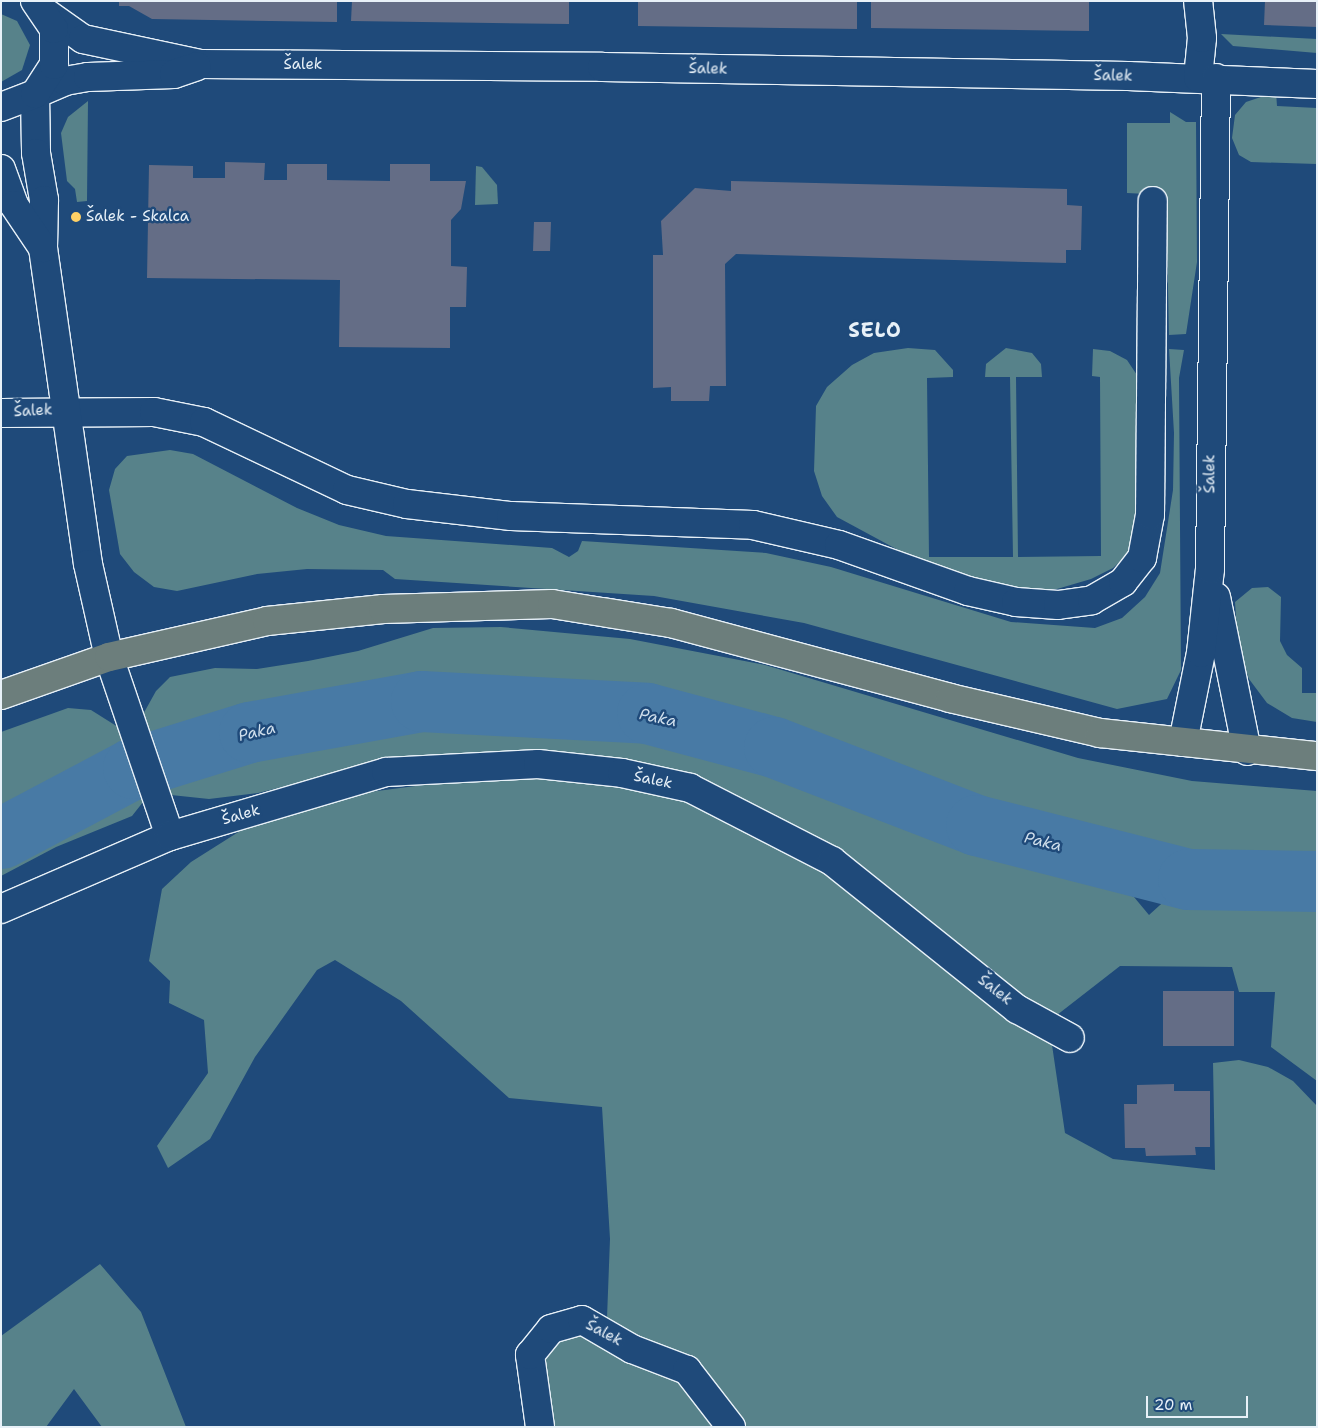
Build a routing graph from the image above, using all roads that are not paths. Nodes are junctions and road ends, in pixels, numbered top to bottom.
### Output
1 (1198, 1) edge
2 (41, 5) edge
3 (201, 64) junction
4 (1207, 78) junction
5 (1317, 84) edge
6 (35, 94) junction
7 (1, 107) edge
8 (1, 169) edge
9 (1153, 201) dead end
10 (43, 248) junction
11 (66, 410) junction
12 (1, 413) edge
13 (1210, 569) junction
14 (109, 657) junction
15 (1, 695) edge
16 (1184, 742) junction
17 (1247, 751) junction
18 (1317, 756) edge
19 (170, 836) junction
20 (1, 910) edge
21 (1070, 1038) dead end
22 (540, 1427) edge
23 (730, 1427) edge

1 - 4 street
2 - 3 street
2 - 6 street
3 - 4 street, Šalek
3 - 6 street
4 - 5 street, Šalek
4 - 13 street, Šalek
6 - 7 street
6 - 10 street
8 - 10 street
9 - 11 street, Šalek
10 - 11 street
11 - 12 street, Šalek
11 - 14 street
13 - 16 street
13 - 17 street
14 - 15 main road
14 - 16 main road
14 - 19 street
16 - 17 main road
17 - 18 main road
19 - 20 street, Šalek
19 - 21 street, Šalek
22 - 23 street, Šalek

